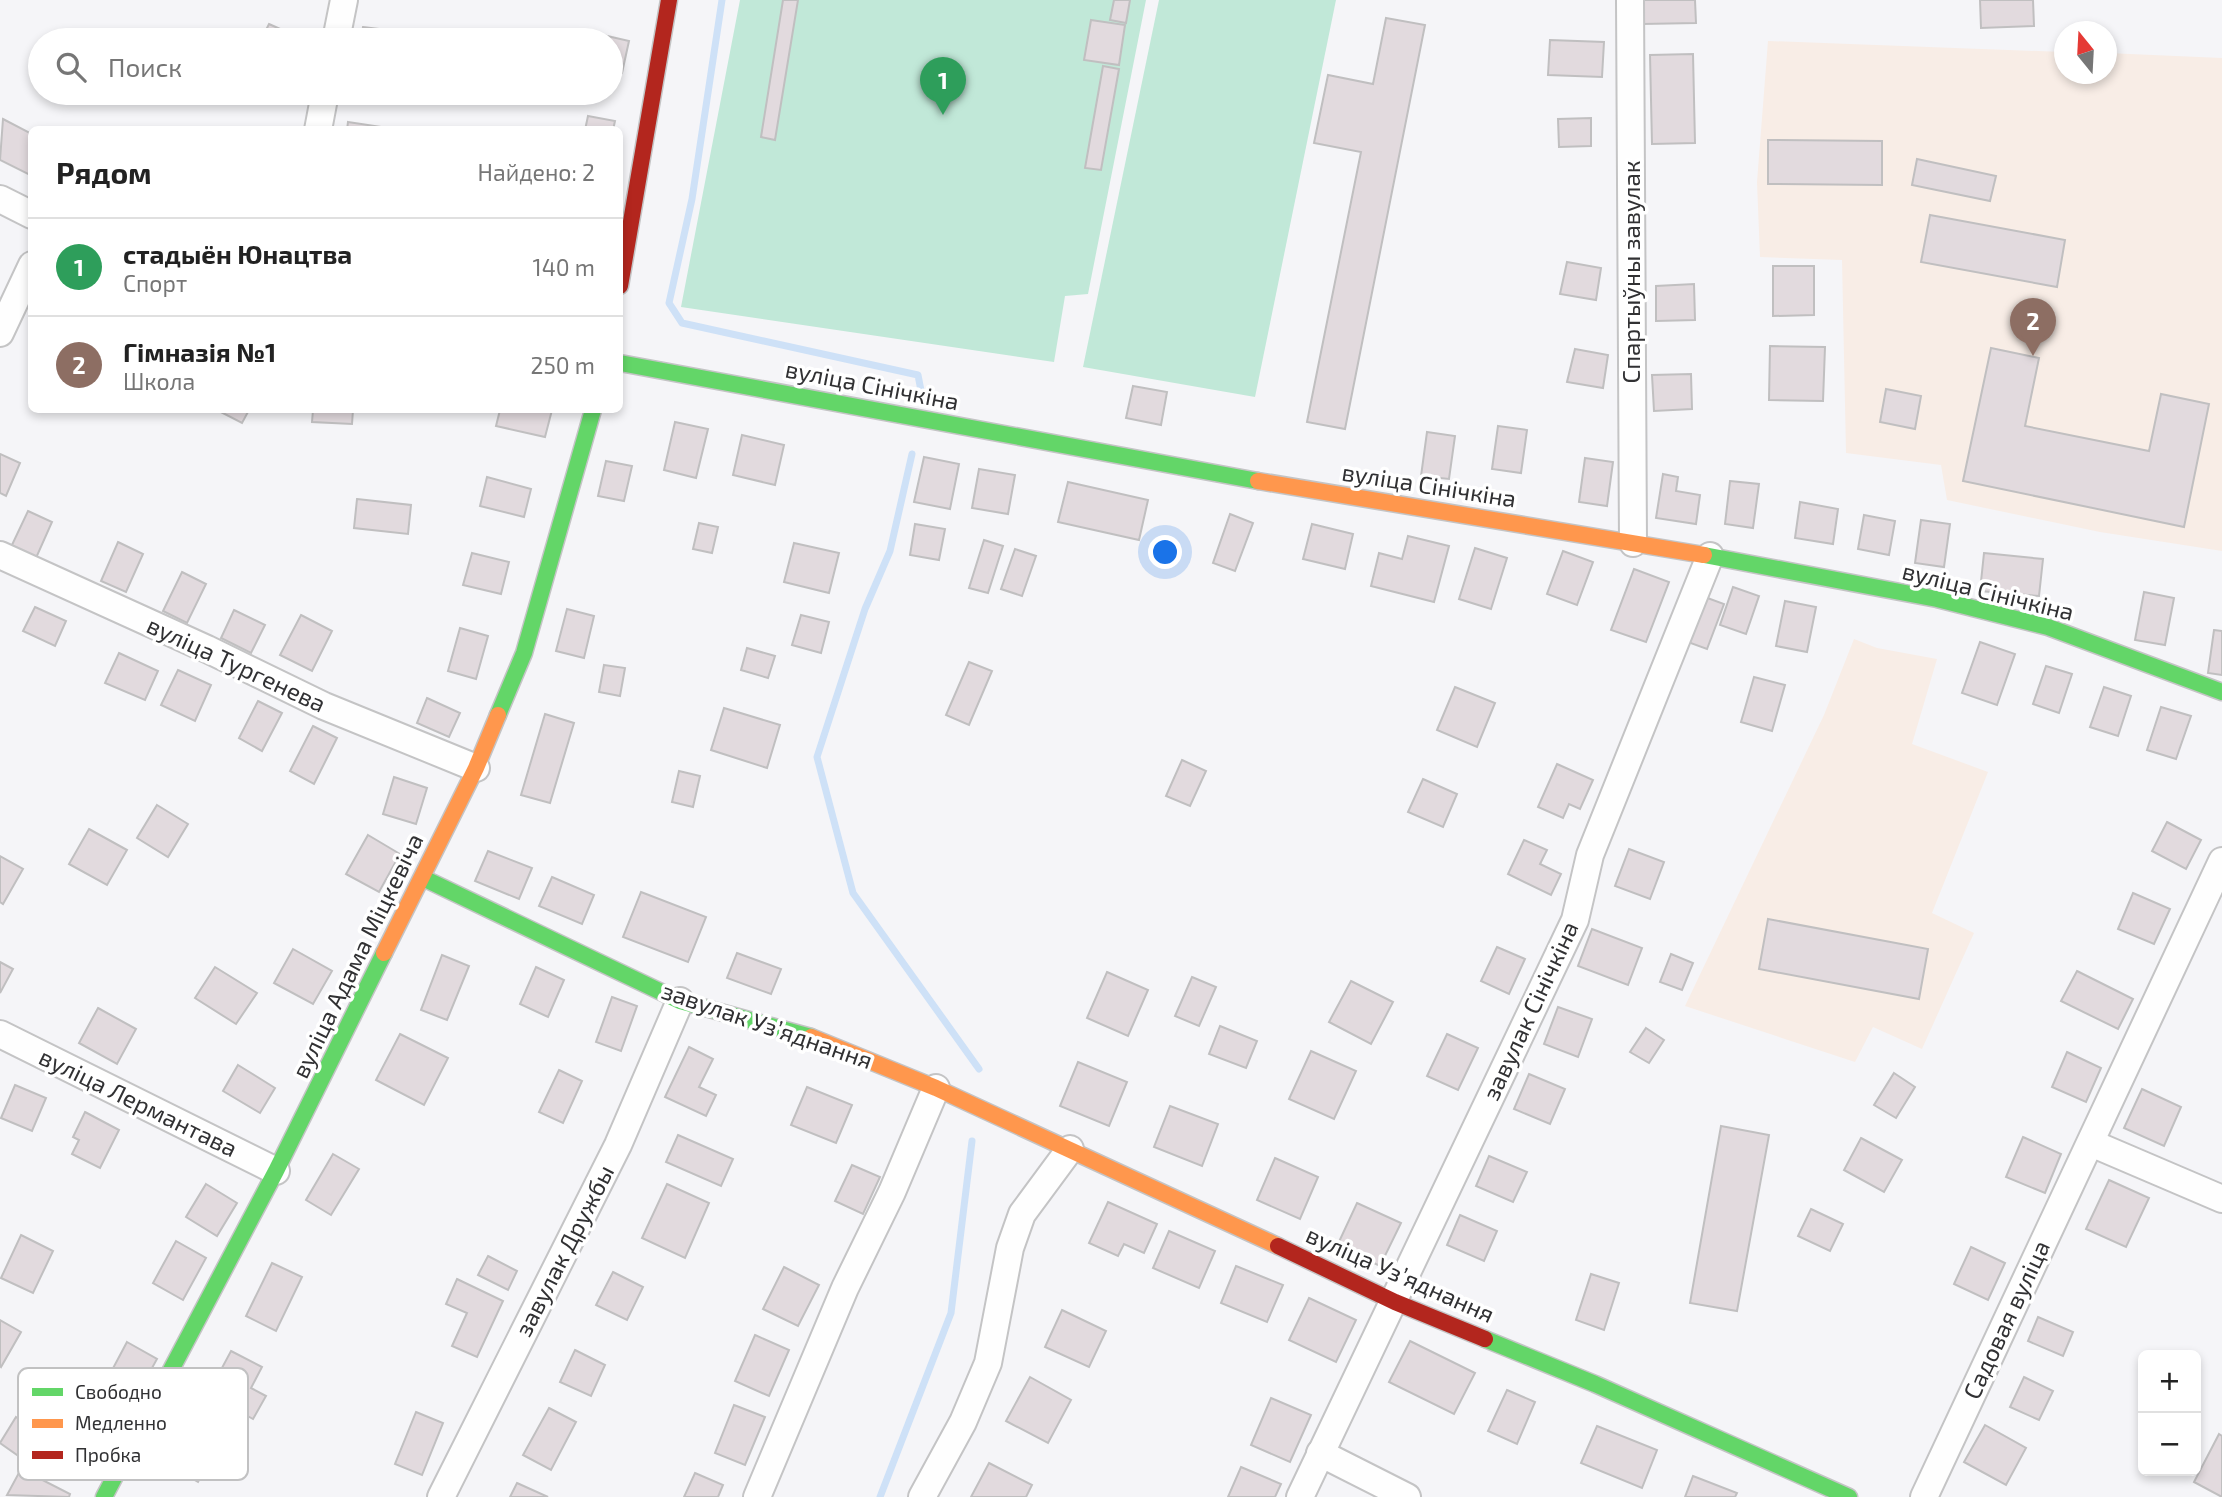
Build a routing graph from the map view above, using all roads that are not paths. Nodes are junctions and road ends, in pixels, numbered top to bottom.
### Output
1 (344, 0) edge
2 (669, 0) edge
3 (1630, 0) edge
4 (338, 28) edge
5 (323, 105) edge
6 (319, 126) edge
7 (0, 199) edge
8 (28, 213) edge
9 (623, 268) edge
10 (28, 274) edge
11 (0, 333) edge
12 (623, 364) edge
13 (592, 413) edge
14 (1633, 544) junction
15 (0, 555) edge
16 (1710, 556) junction
17 (2222, 692) edge
18 (476, 768) junction
19 (2222, 860) edge
20 (423, 878) junction
21 (680, 1001) junction
22 (0, 1034) edge
23 (936, 1088) junction
24 (2091, 1143) junction
25 (1070, 1149) junction
26 (276, 1171) junction
27 (2222, 1199) edge
28 (1395, 1302) junction
29 (172, 1368) edge
30 (1320, 1453) junction
31 (113, 1480) edge
32 (104, 1497) edge
33 (441, 1497) edge
34 (758, 1497) edge
35 (922, 1497) edge
36 (1300, 1497) edge
37 (1407, 1497) edge
38 (1849, 1497) edge
39 (1924, 1497) edge

1 - 4 street
2 - 9 street
3 - 14 street, Спартыўны завулак
5 - 6 street
7 - 8 street
10 - 11 street
12 - 14 street, вуліца Сінічкіна
13 - 18 street, вуліца Адама Міцкевіча
14 - 16 street, вуліца Сінічкіна
15 - 18 street, вуліца Тургенева
16 - 17 street, вуліца Сінічкіна
16 - 28 street, завулак Сінічкіна
18 - 20 street, вуліца Адама Міцкевіча
19 - 24 street, Садовая вуліца
20 - 21 street, завулак Узʼяднання
20 - 26 street, вуліца Адама Міцкевіча
21 - 23 street, завулак Узʼяднання
21 - 33 street, завулак Дружбы
22 - 26 street, вуліца Лермантава
23 - 25 street, вуліца Узʼяднання
23 - 34 street
24 - 27 street
24 - 39 street, Садовая вуліца
25 - 28 street, вуліца Узʼяднання
25 - 35 street
26 - 29 street, вуліца Адама Міцкевіча
28 - 30 street, завулак Сінічкіна
28 - 38 street, вуліца Узʼяднання
30 - 36 street, завулак Сінічкіна
30 - 37 street
31 - 32 street, вуліца Адама Міцкевіча

